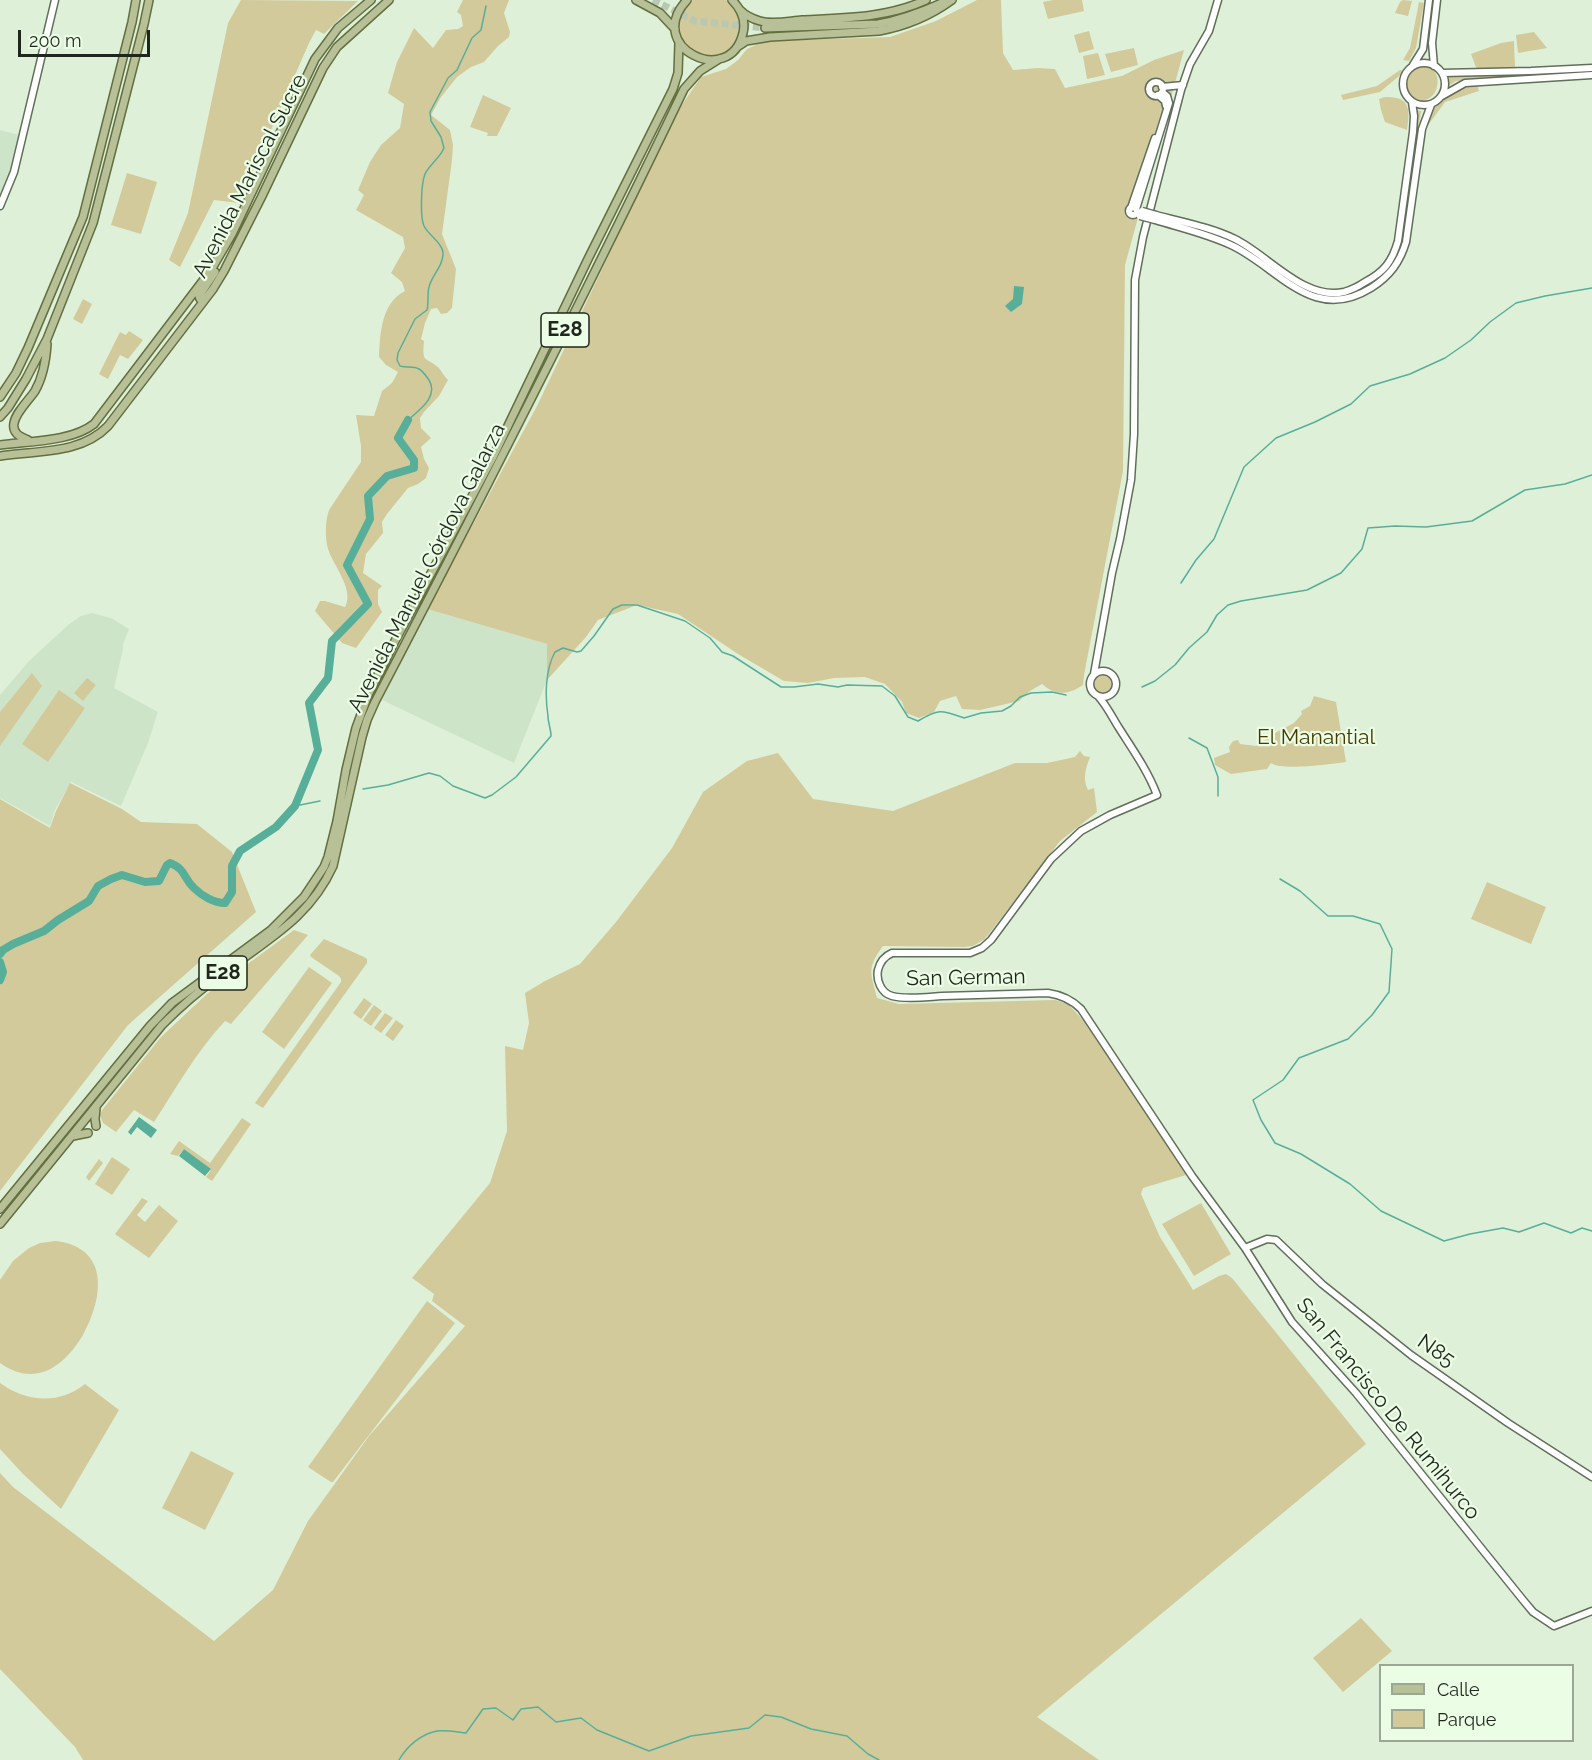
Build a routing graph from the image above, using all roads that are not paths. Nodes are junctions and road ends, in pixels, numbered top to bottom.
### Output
1 (56, 0) edge
2 (136, 0) edge
3 (148, 0) edge
4 (371, 0) edge
5 (389, 0) edge
6 (636, 0) edge
7 (687, 0) edge
8 (926, 0) edge
9 (939, 0) edge
10 (951, 0) edge
11 (1218, 0) edge
12 (1429, 0) edge
13 (1437, 0) edge
14 (736, 4) edge
15 (1427, 13) junction
16 (1435, 14) junction
17 (675, 29) junction
18 (1424, 36) junction
19 (1432, 37) junction
20 (679, 43) junction
21 (737, 47) junction
22 (719, 59) junction
23 (1412, 66) junction
24 (1434, 66) junction
25 (1592, 68) edge
26 (1442, 73) junction
27 (1592, 75) edge
28 (1182, 88) junction
29 (1442, 96) junction
30 (1412, 102) junction
31 (1431, 105) junction
32 (268, 159) junction
33 (261, 198) junction
34 (0, 206) edge
35 (1155, 218) junction
36 (221, 253) junction
37 (204, 300) junction
38 (47, 339) junction
39 (533, 373) junction
40 (542, 377) junction
41 (0, 397) edge
42 (0, 417) edge
43 (507, 426) junction
44 (514, 430) junction
45 (30, 441) junction
46 (0, 445) edge
47 (0, 456) edge
48 (414, 604) junction
49 (423, 610) junction
50 (1098, 657) junction
51 (1105, 670) junction
52 (1094, 674) junction
53 (1110, 694) junction
54 (1098, 696) junction
55 (1110, 711) junction
56 (348, 785) junction
57 (340, 822) junction
58 (96, 1107) junction
59 (96, 1126) dead end
60 (88, 1133) dead end
61 (73, 1136) junction
62 (1210, 1201) joint
63 (0, 1209) edge
64 (0, 1224) edge
65 (1245, 1248) junction
66 (1592, 1477) edge
67 (1592, 1611) edge

1 - 34 main road
2 - 41 main road
3 - 38 main road
4 - 32 main road, Avenida Mariscal Sucre
5 - 33 main road, Avenida Mariscal Sucre
6 - 17 main road
7 - 17 main road
8 - 14 main road
9 - 10 main road
10 - 21 main road
11 - 28 main road
12 - 15 main road
13 - 16 main road
14 - 21 main road
15 - 16 main road
15 - 18 main road
16 - 19 main road
17 - 20 main road, E28
18 - 19 main road
18 - 23 main road
19 - 24 main road
20 - 22 main road
20 - 39 main road, Avenida Manuel Córdova Galarza / E28
21 - 22 main road, E28
22 - 40 main road, Avenida Manuel Córdova Galarza / E28
23 - 24 main road
23 - 30 main road
24 - 26 main road
25 - 26 main road
26 - 29 main road
27 - 29 main road
28 - 35 main road, bridge
28 - 50 main road
29 - 31 main road
30 - 31 main road
30 - 35 main road
31 - 35 main road
32 - 33 main road
32 - 36 main road, Avenida Mariscal Sucre
33 - 37 main road, Avenida Mariscal Sucre
36 - 37 main road
36 - 45 main road, Avenida Mariscal Sucre
37 - 47 main road, Avenida Mariscal Sucre
38 - 42 main road
38 - 45 main road
39 - 40 main road
39 - 43 main road, Avenida Manuel Córdova Galarza / E28
40 - 44 main road, Avenida Manuel Córdova Galarza / E28
43 - 44 main road
43 - 48 main road, Avenida Manuel Córdova Galarza / E28
44 - 49 main road, Avenida Manuel Córdova Galarza / E28
45 - 46 main road, Avenida Mariscal Sucre
48 - 49 main road
48 - 56 main road, Avenida Manuel Córdova Galarza / E28
49 - 56 main road, Avenida Manuel Córdova Galarza / E28
50 - 51 main road
50 - 52 main road
51 - 52 main road
51 - 53 main road
52 - 54 main road
53 - 54 main road
53 - 55 main road
54 - 55 main road
55 - 62 main road, San German
56 - 57 main road, Avenida Manuel Córdova Galarza / E28
57 - 58 main road, Avenida Manuel Córdova Galarza / E28
57 - 63 main road, Avenida Manuel Córdova Galarza / E28
58 - 59 main road
58 - 61 main road, Avenida Manuel Córdova Galarza / E28
60 - 61 main road
61 - 64 main road, Avenida Manuel Córdova Galarza / E28
62 - 65 main road, San Francisco De Rumihurco
65 - 66 main road, N85
65 - 67 main road, San Francisco De Rumihurco

